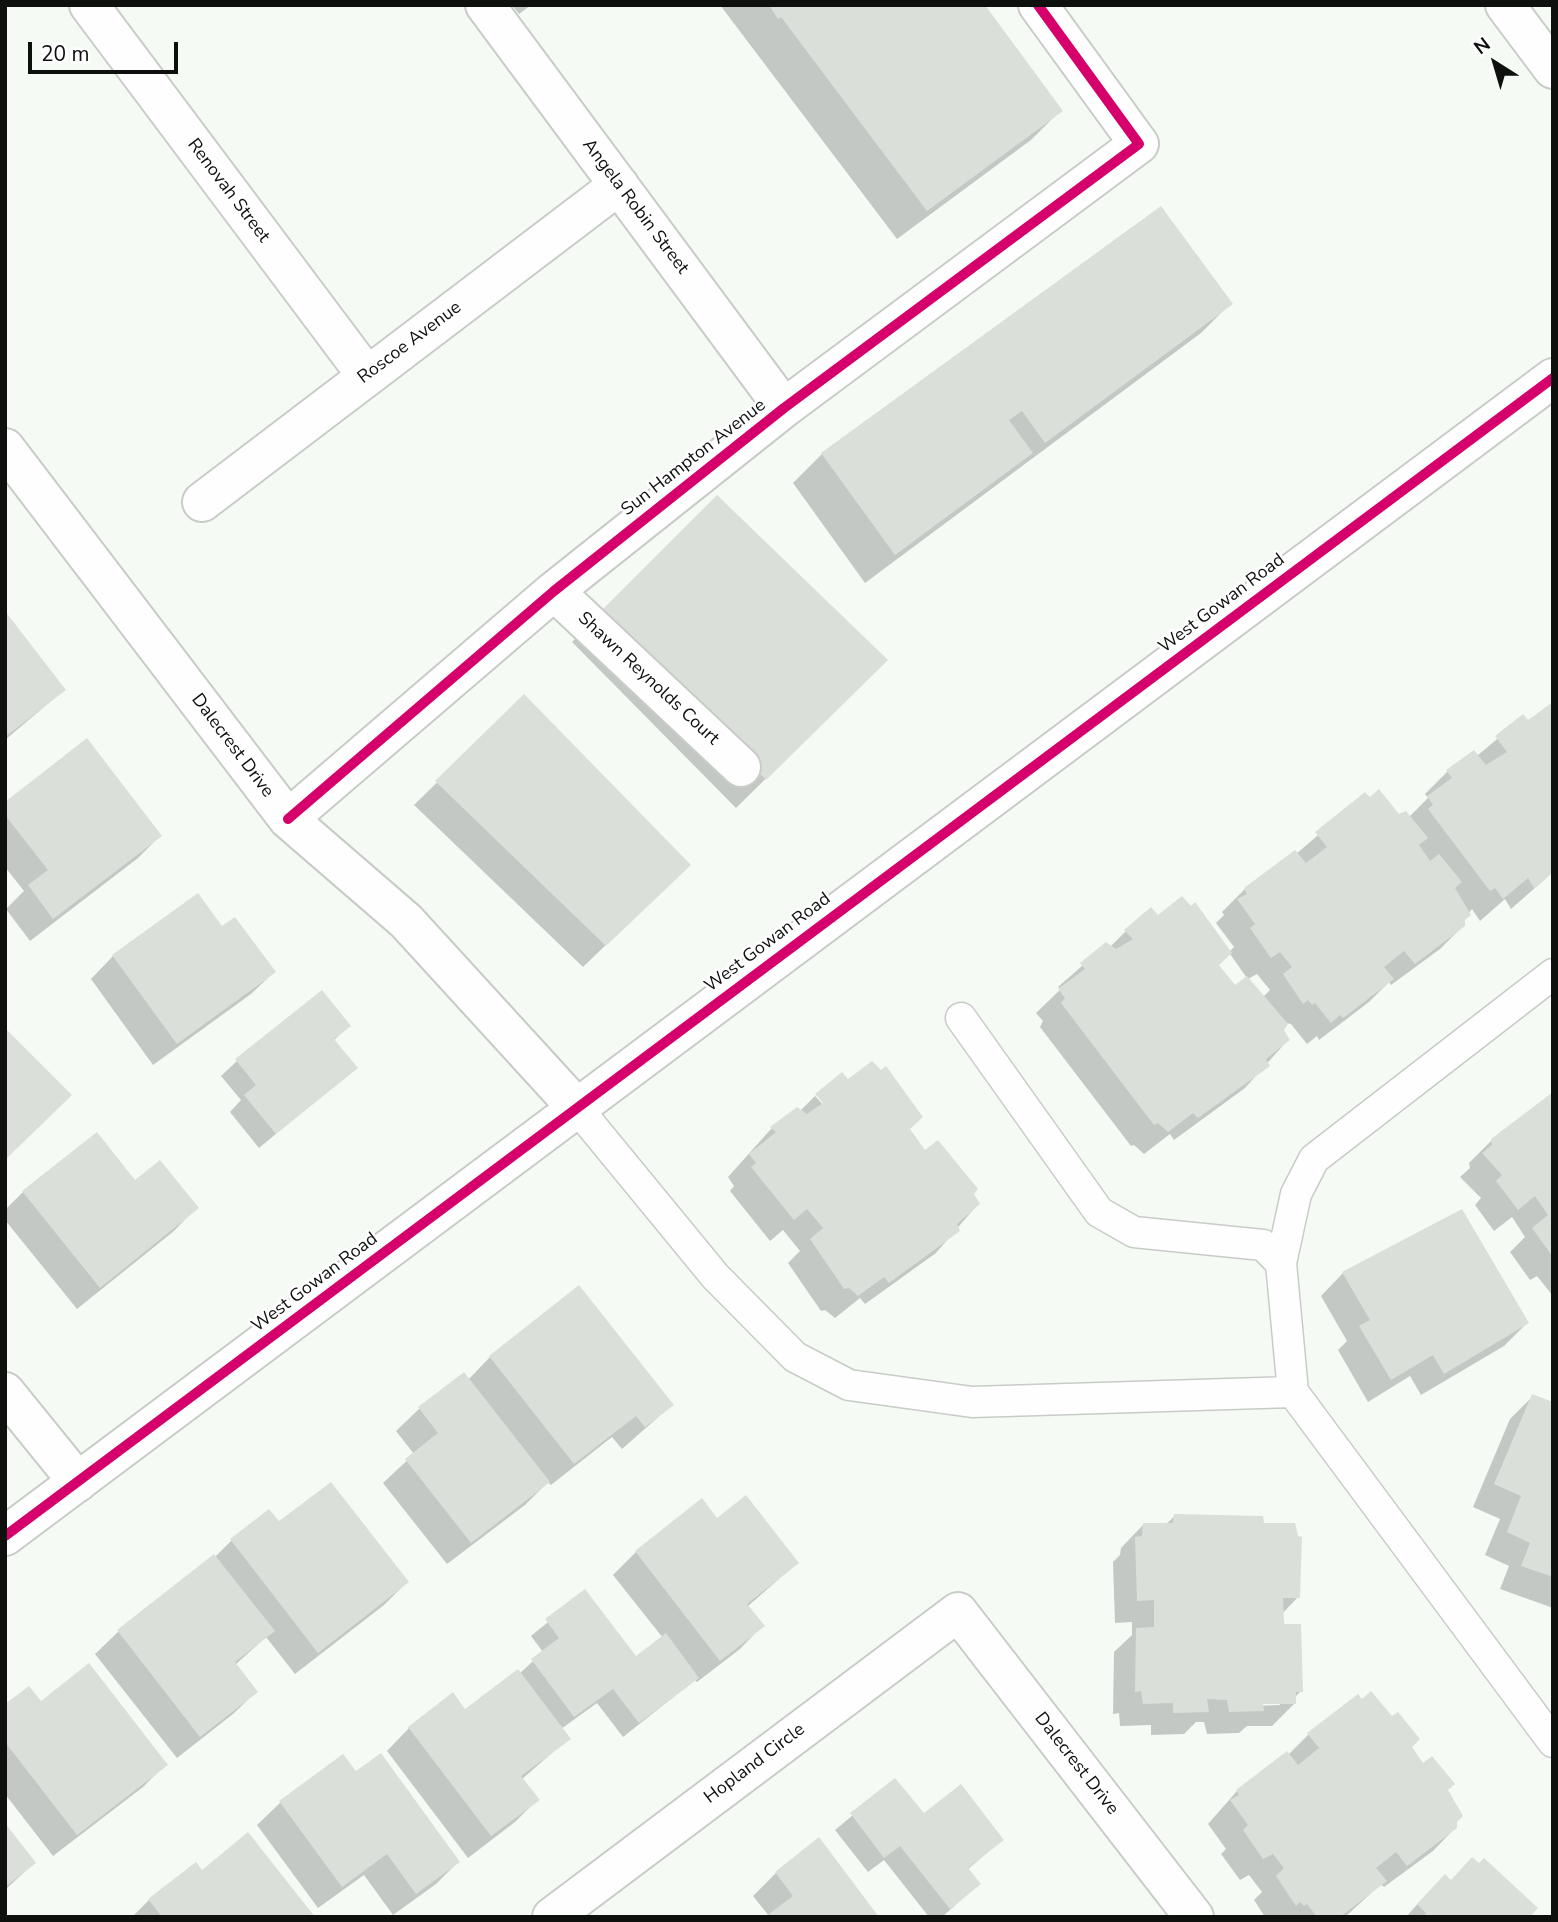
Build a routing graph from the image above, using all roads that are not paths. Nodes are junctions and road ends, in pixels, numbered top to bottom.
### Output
1 (89, 5) edge
2 (485, 5) edge
3 (1038, 5) edge
4 (1505, 5) edge
5 (1553, 69) edge
6 (619, 185) junction
7 (367, 376) junction
8 (1553, 378) edge
9 (784, 408) junction
10 (5, 448) edge
11 (202, 502) dead end
12 (554, 591) junction
13 (741, 767) dead end
14 (288, 819) junction
15 (1553, 974) edge
16 (961, 1018) dead end
17 (577, 1108) junction
18 (1281, 1263) junction
19 (5, 1392) edge
20 (1293, 1392) junction
21 (78, 1482) junction
22 (5, 1536) edge
23 (958, 1612) joint
24 (1553, 1742) edge
25 (552, 1917) edge
26 (1194, 1917) edge

1 - 7 main road, Renovah Street
2 - 6 main road, Angela Robin Street
3 - 9 main road, Sun Hampton Avenue
4 - 5 main road
6 - 7 main road, Roscoe Avenue
6 - 9 main road, Angela Robin Street
7 - 11 main road, Roscoe Avenue
8 - 17 main road, West Gowan Road
9 - 12 main road, Sun Hampton Avenue
10 - 14 main road, Dalecrest Drive
12 - 13 main road, Shawn Reynolds Court
12 - 14 main road, Sun Hampton Avenue
14 - 17 main road, Dalecrest Drive
15 - 18 lane
16 - 18 lane
17 - 20 lane
17 - 21 main road, West Gowan Road
18 - 20 lane
19 - 21 main road
20 - 24 lane
21 - 22 main road, West Gowan Road
23 - 25 main road, Hopland Circle
23 - 26 main road, Dalecrest Drive

